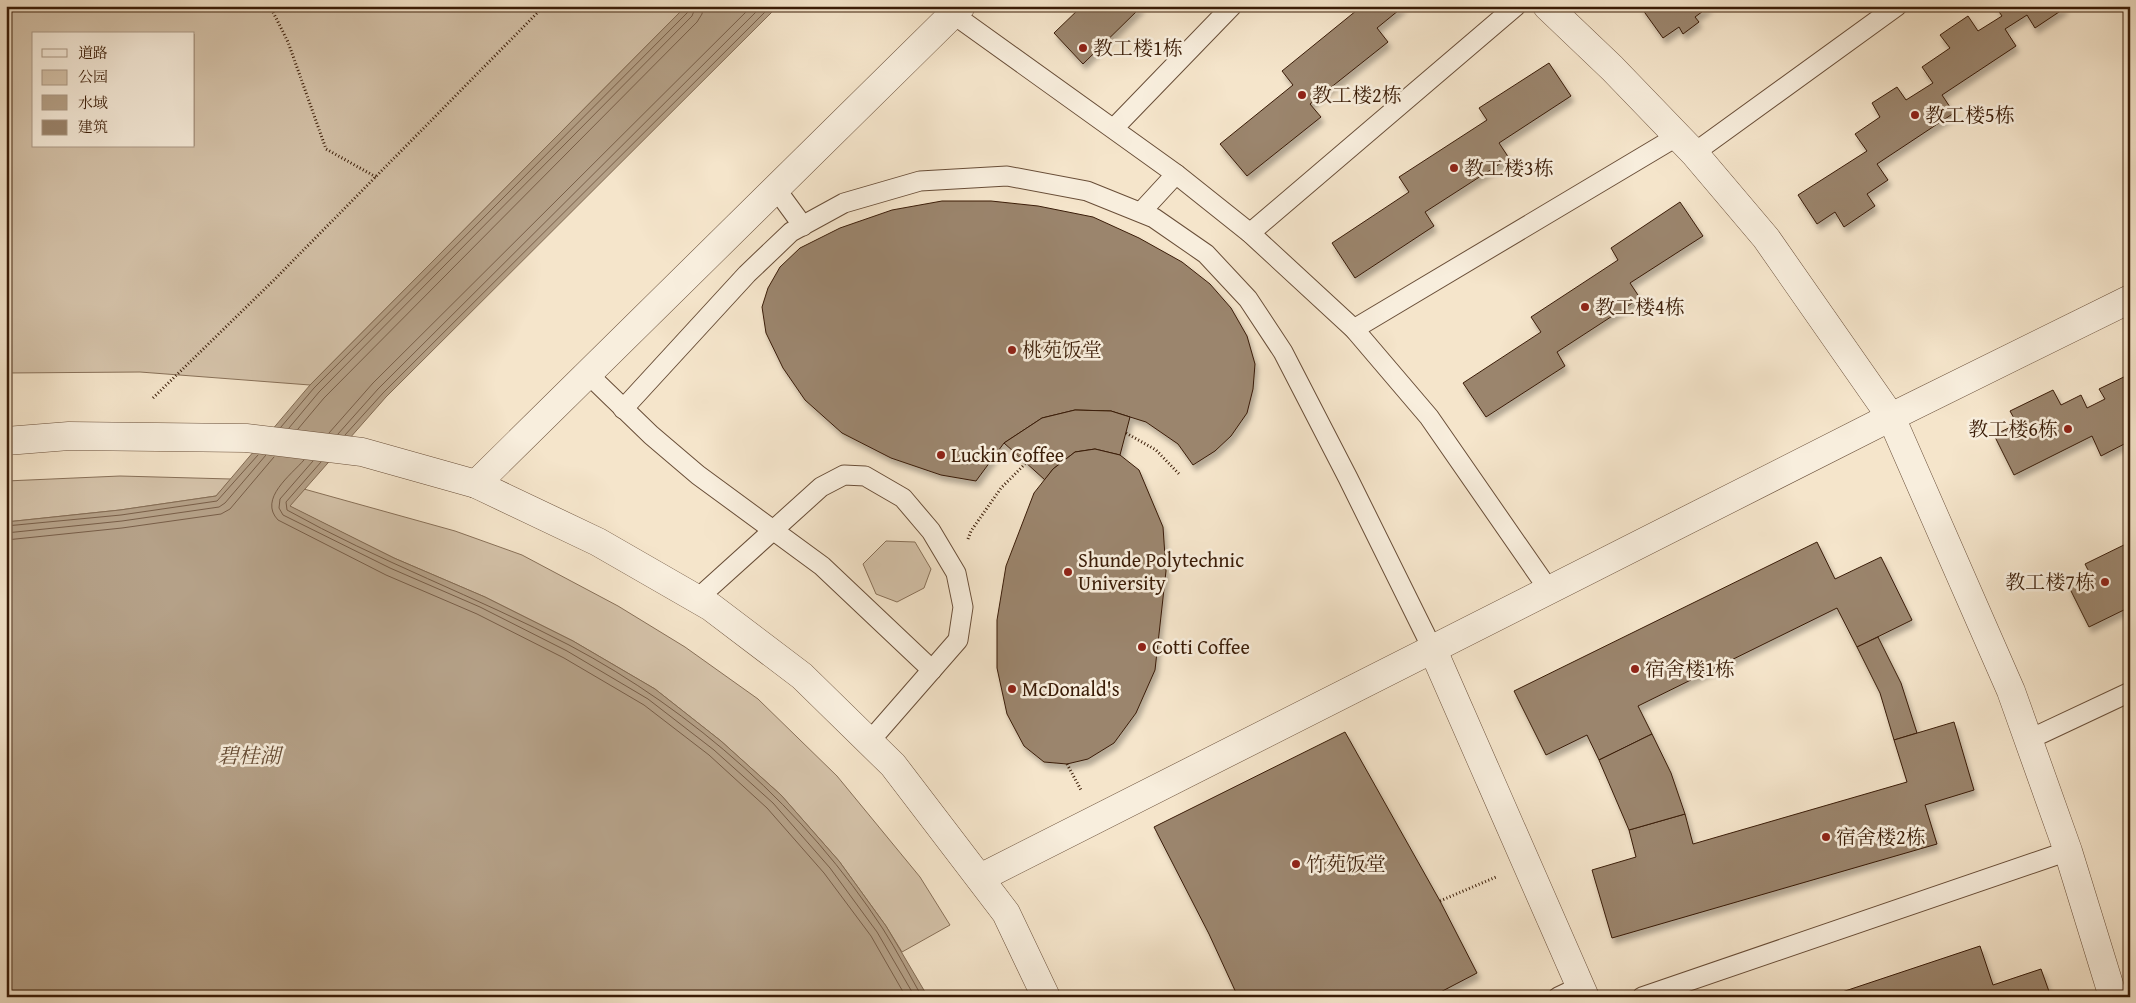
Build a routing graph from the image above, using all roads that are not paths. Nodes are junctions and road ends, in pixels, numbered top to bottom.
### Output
1 (1232, 6) edge
2 (1516, 6) edge
3 (1547, 6) edge
4 (1897, 6) edge
5 (957, 10) edge
6 (1114, 128) junction
7 (1685, 145) junction
8 (1176, 174) junction
9 (776, 189) junction
10 (1141, 212) junction
11 (802, 226) junction
12 (1250, 233) junction
13 (2130, 299) edge
14 (1354, 329) junction
15 (588, 374) junction
16 (623, 409) junction
17 (1891, 417) junction
18 (6, 440) edge
19 (476, 484) junction
20 (773, 530) junction
21 (1549, 590) junction
22 (697, 599) junction
23 (1432, 650) junction
24 (932, 670) junction
25 (2130, 692) edge
26 (2028, 740) junction
27 (869, 742) junction
28 (2068, 851) junction
29 (980, 878) junction
30 (1575, 993) edge
31 (1046, 997) edge
32 (1642, 997) edge
33 (2112, 997) edge

1 - 6 lane
2 - 12 lane
3 - 7 street
4 - 7 lane
5 - 6 lane
5 - 9 street
6 - 8 lane
7 - 14 lane
7 - 17 street
8 - 10 lane
8 - 12 lane
9 - 11 lane
9 - 15 street
10 - 11 lane
10 - 23 lane
11 - 16 lane
12 - 14 lane
13 - 17 street
14 - 21 lane
15 - 16 lane
15 - 19 street
16 - 20 lane
17 - 21 street
17 - 26 street
18 - 19 street
19 - 22 street
20 - 22 lane
20 - 24 lane
20 - 24 lane
21 - 23 street
22 - 27 street
23 - 29 street
23 - 30 street
24 - 27 lane
25 - 26 lane
26 - 28 street
27 - 29 street
28 - 32 lane
28 - 33 street
29 - 31 street

